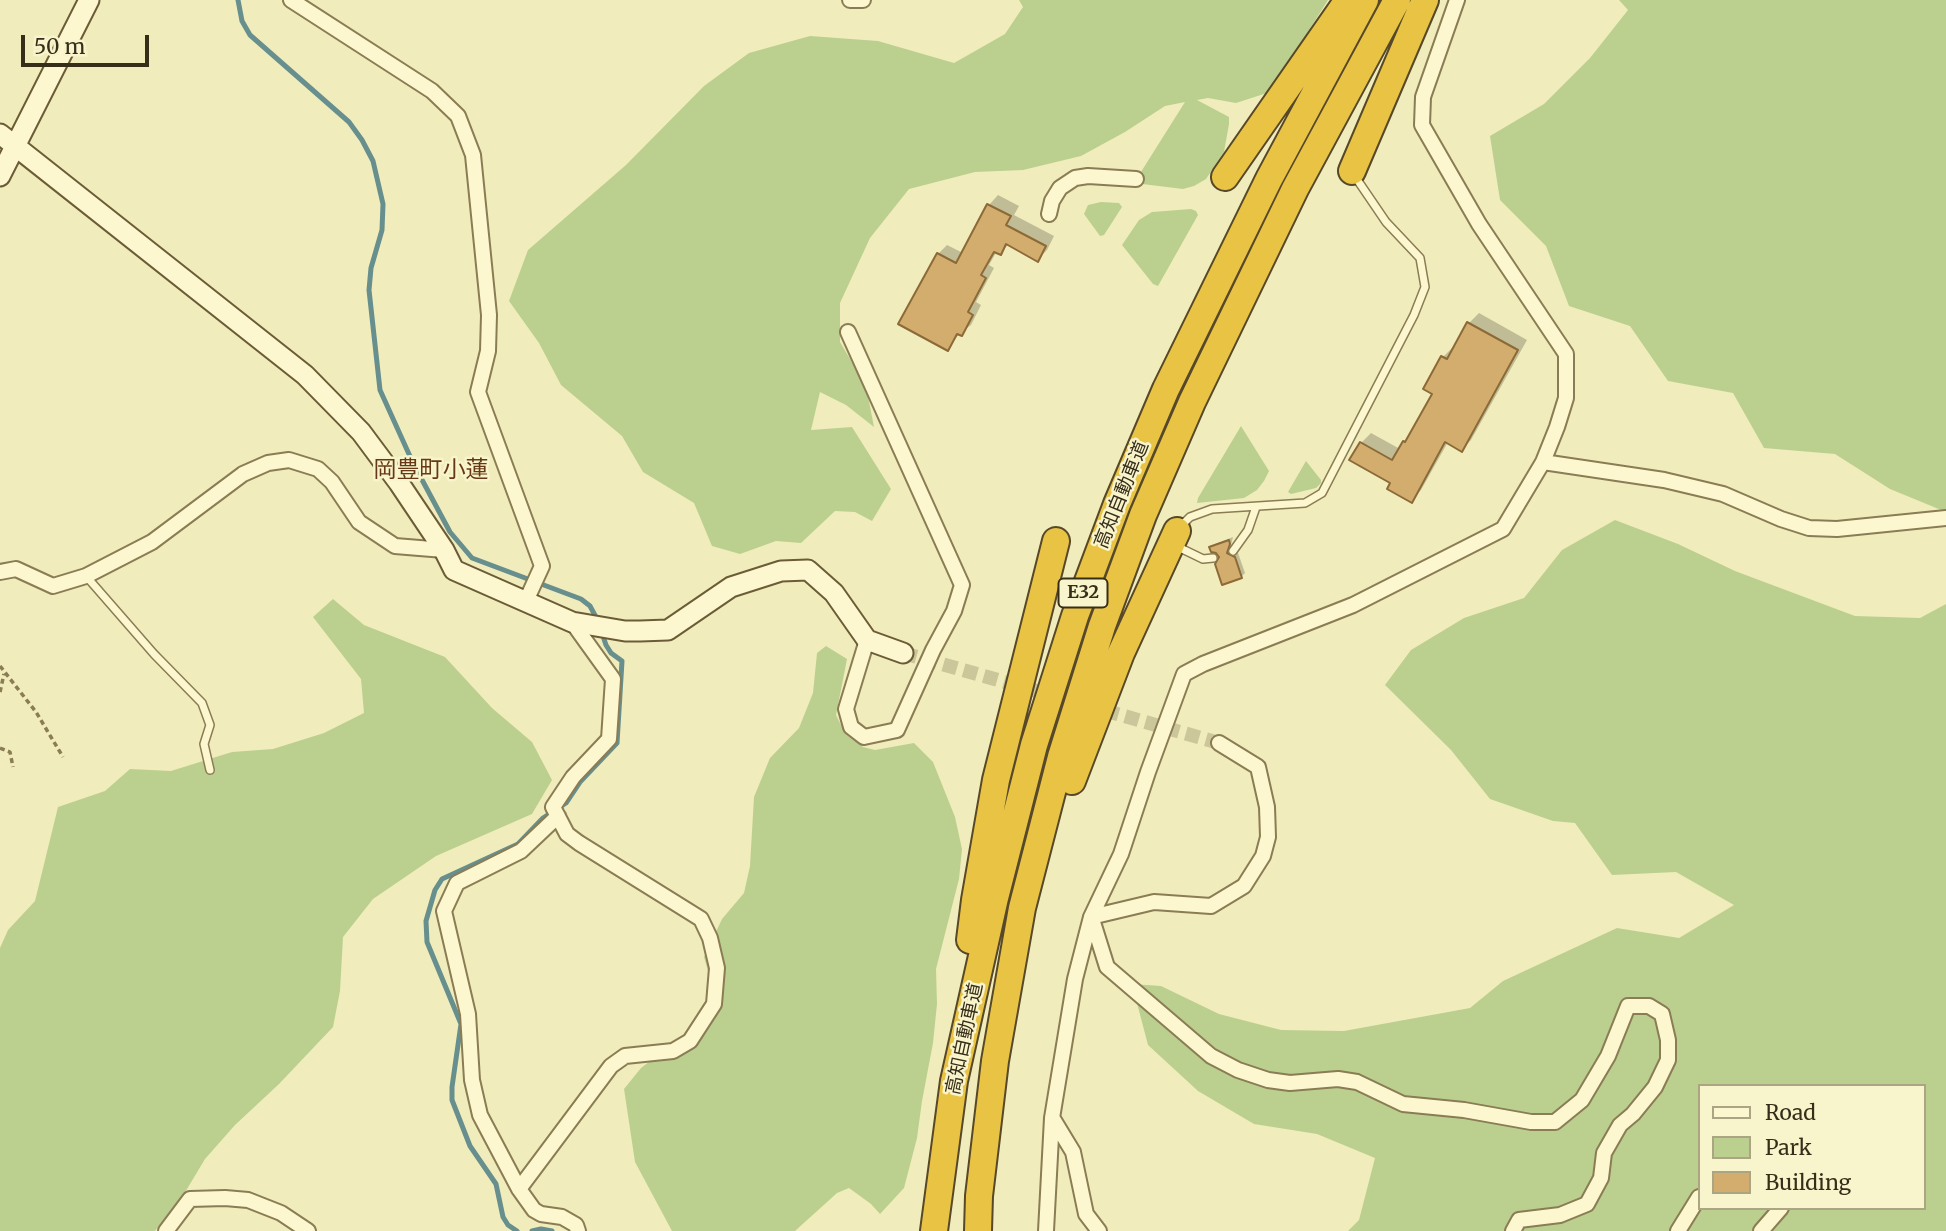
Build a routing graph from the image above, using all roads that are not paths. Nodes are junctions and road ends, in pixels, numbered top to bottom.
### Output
1 (89, 0) edge
2 (291, 0) edge
3 (850, 0) edge
4 (863, 0) edge
5 (1349, 0) edge
6 (1364, 0) edge
7 (1397, 0) edge
8 (1425, 0) edge
9 (1457, 0) edge
10 (7, 140) edge
11 (1352, 171) joint
12 (0, 176) edge
13 (1225, 177) dead end
14 (1136, 179) dead end
15 (1049, 214) dead end
16 (848, 332) dead end
17 (1543, 462) junction
18 (1256, 507) junction
19 (1946, 518) edge
20 (1174, 537) junction
21 (1056, 541) dead end
22 (444, 550) junction
23 (1233, 551) dead end
24 (1213, 558) dead end
25 (0, 572) edge
26 (86, 576) junction
27 (529, 594) junction
28 (581, 623) junction
29 (867, 640) junction
30 (902, 653) tunnel mouth
31 (1219, 743) tunnel mouth
32 (210, 770) dead end
33 (556, 812) junction
34 (1091, 918) junction
35 (995, 1061) junction
36 (954, 1081) junction
37 (1052, 1118) junction
38 (519, 1189) junction
39 (1698, 1200) edge
40 (1779, 1210) edge
41 (166, 1231) edge
42 (308, 1231) edge
43 (578, 1231) edge
44 (934, 1231) edge
45 (978, 1231) edge
46 (1046, 1231) edge
47 (1099, 1231) edge
48 (1513, 1231) edge
49 (1678, 1231) edge
50 (1761, 1231) edge

1 - 10 street
2 - 27 street
3 - 4 street
5 - 13 highway
6 - 36 highway, 高知自動車道 / E32
7 - 35 highway, 高知自動車道 / E32
8 - 11 highway
9 - 17 street
10 - 12 street
10 - 22 street
11 - 18 lane
14 - 15 street
16 - 29 street
17 - 19 street
17 - 34 street
18 - 20 lane
18 - 23 lane
20 - 24 lane
20 - 35 highway
21 - 36 highway
22 - 26 street
22 - 27 street
25 - 26 street
26 - 32 lane
27 - 28 street
28 - 29 street
28 - 33 street
29 - 30 street
31 - 34 street
33 - 38 street
33 - 38 street
34 - 37 street
34 - 48 street
35 - 45 highway, 高知自動車道 / E32
36 - 44 highway, 高知自動車道 / E32
37 - 46 street
37 - 47 street
38 - 43 street
39 - 49 street
40 - 50 street
41 - 42 street

